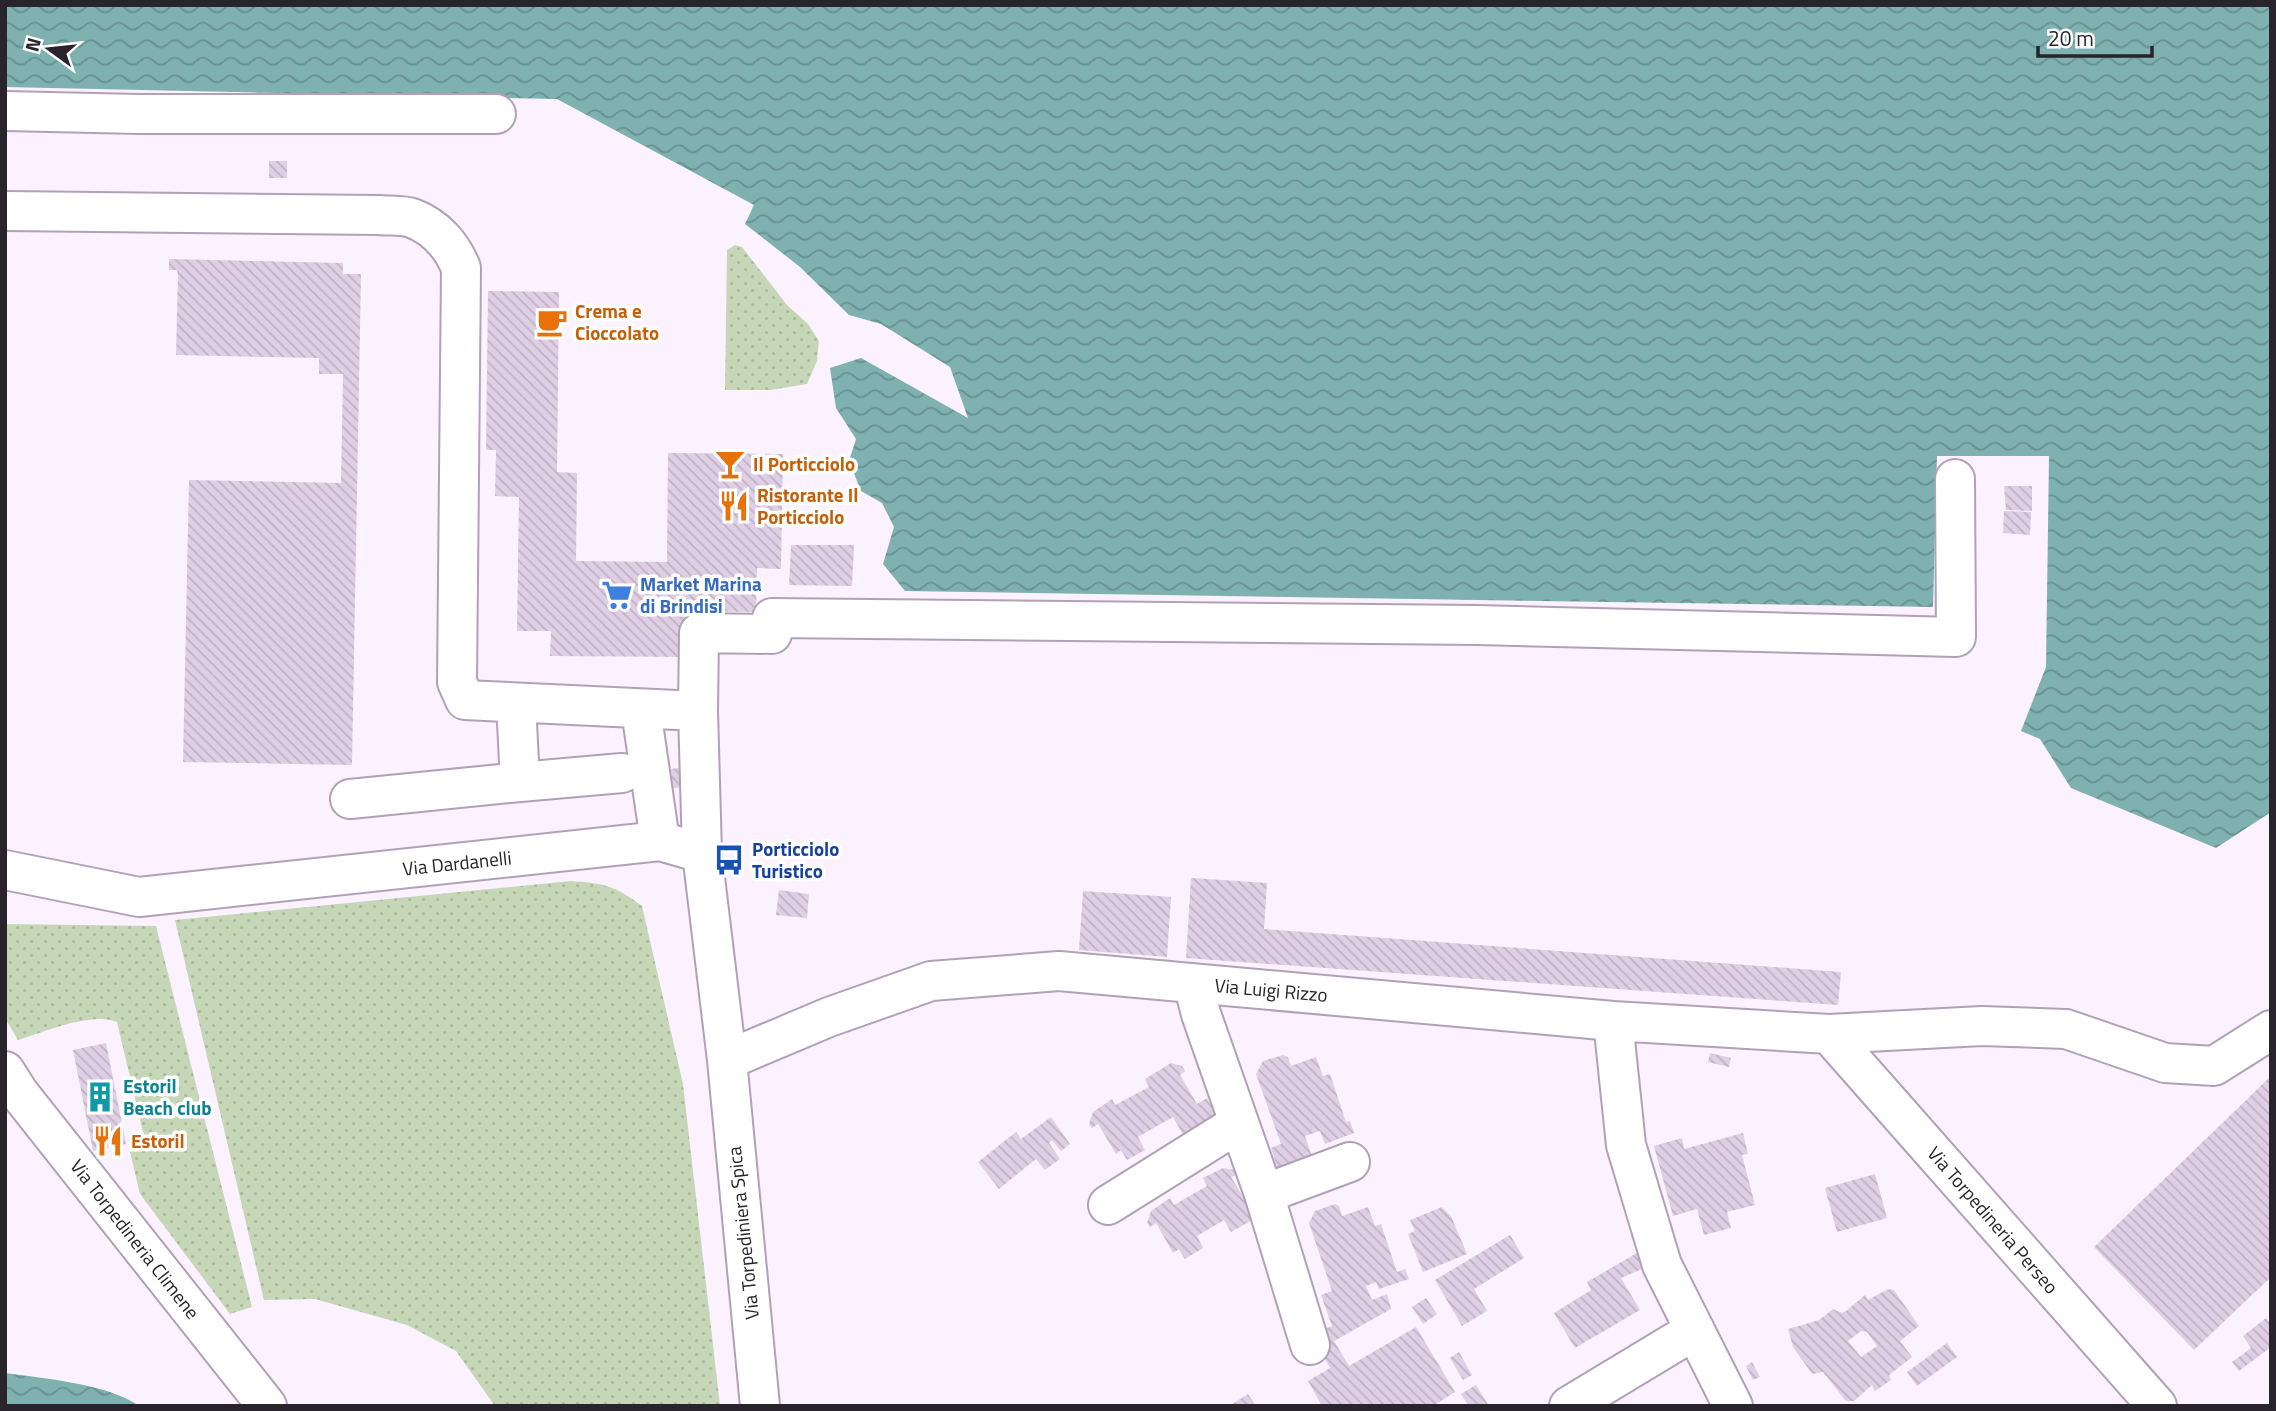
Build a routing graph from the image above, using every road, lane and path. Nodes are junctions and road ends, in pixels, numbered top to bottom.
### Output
1 (5, 111) edge
2 (496, 114) dead end
3 (5, 211) edge
4 (1955, 479) dead end
5 (516, 703) junction
6 (641, 710) junction
7 (698, 711) junction
8 (622, 773) dead end
9 (520, 782) junction
10 (350, 799) dead end
11 (660, 841) junction
12 (702, 853) junction
13 (5, 870) edge
14 (1193, 983) junction
15 (1613, 1021) junction
16 (2271, 1030) edge
17 (1829, 1034) junction
18 (727, 1060) junction
19 (5, 1071) edge
20 (1239, 1123) junction
21 (1350, 1162) dead end
22 (1264, 1194) junction
23 (1108, 1205) dead end
24 (1695, 1330) junction
25 (1310, 1345) dead end
26 (267, 1406) edge
27 (760, 1406) edge
28 (1569, 1406) edge
29 (1733, 1406) edge
30 (2157, 1406) edge

1 - 2 street
3 - 5 street
4 - 7 street
5 - 6 street
5 - 9 street
6 - 7 street
6 - 11 street
7 - 12 street
8 - 9 street
9 - 10 street
11 - 12 street, Via Dardanelli
11 - 13 street, Via Dardanelli
12 - 18 street
14 - 15 street, Via Luigi Rizzo
14 - 18 street, Via Luigi Rizzo
14 - 20 street
15 - 17 street, Via Luigi Rizzo
15 - 24 street
16 - 17 street, Via Luigi Rizzo
17 - 30 street, Via Torpedineria Perseo
18 - 27 street, Via Torpediniera Spica
19 - 26 street, Via Torpedineria Climene
20 - 22 street
20 - 23 street
21 - 22 street
22 - 25 street
24 - 28 street
24 - 29 street

